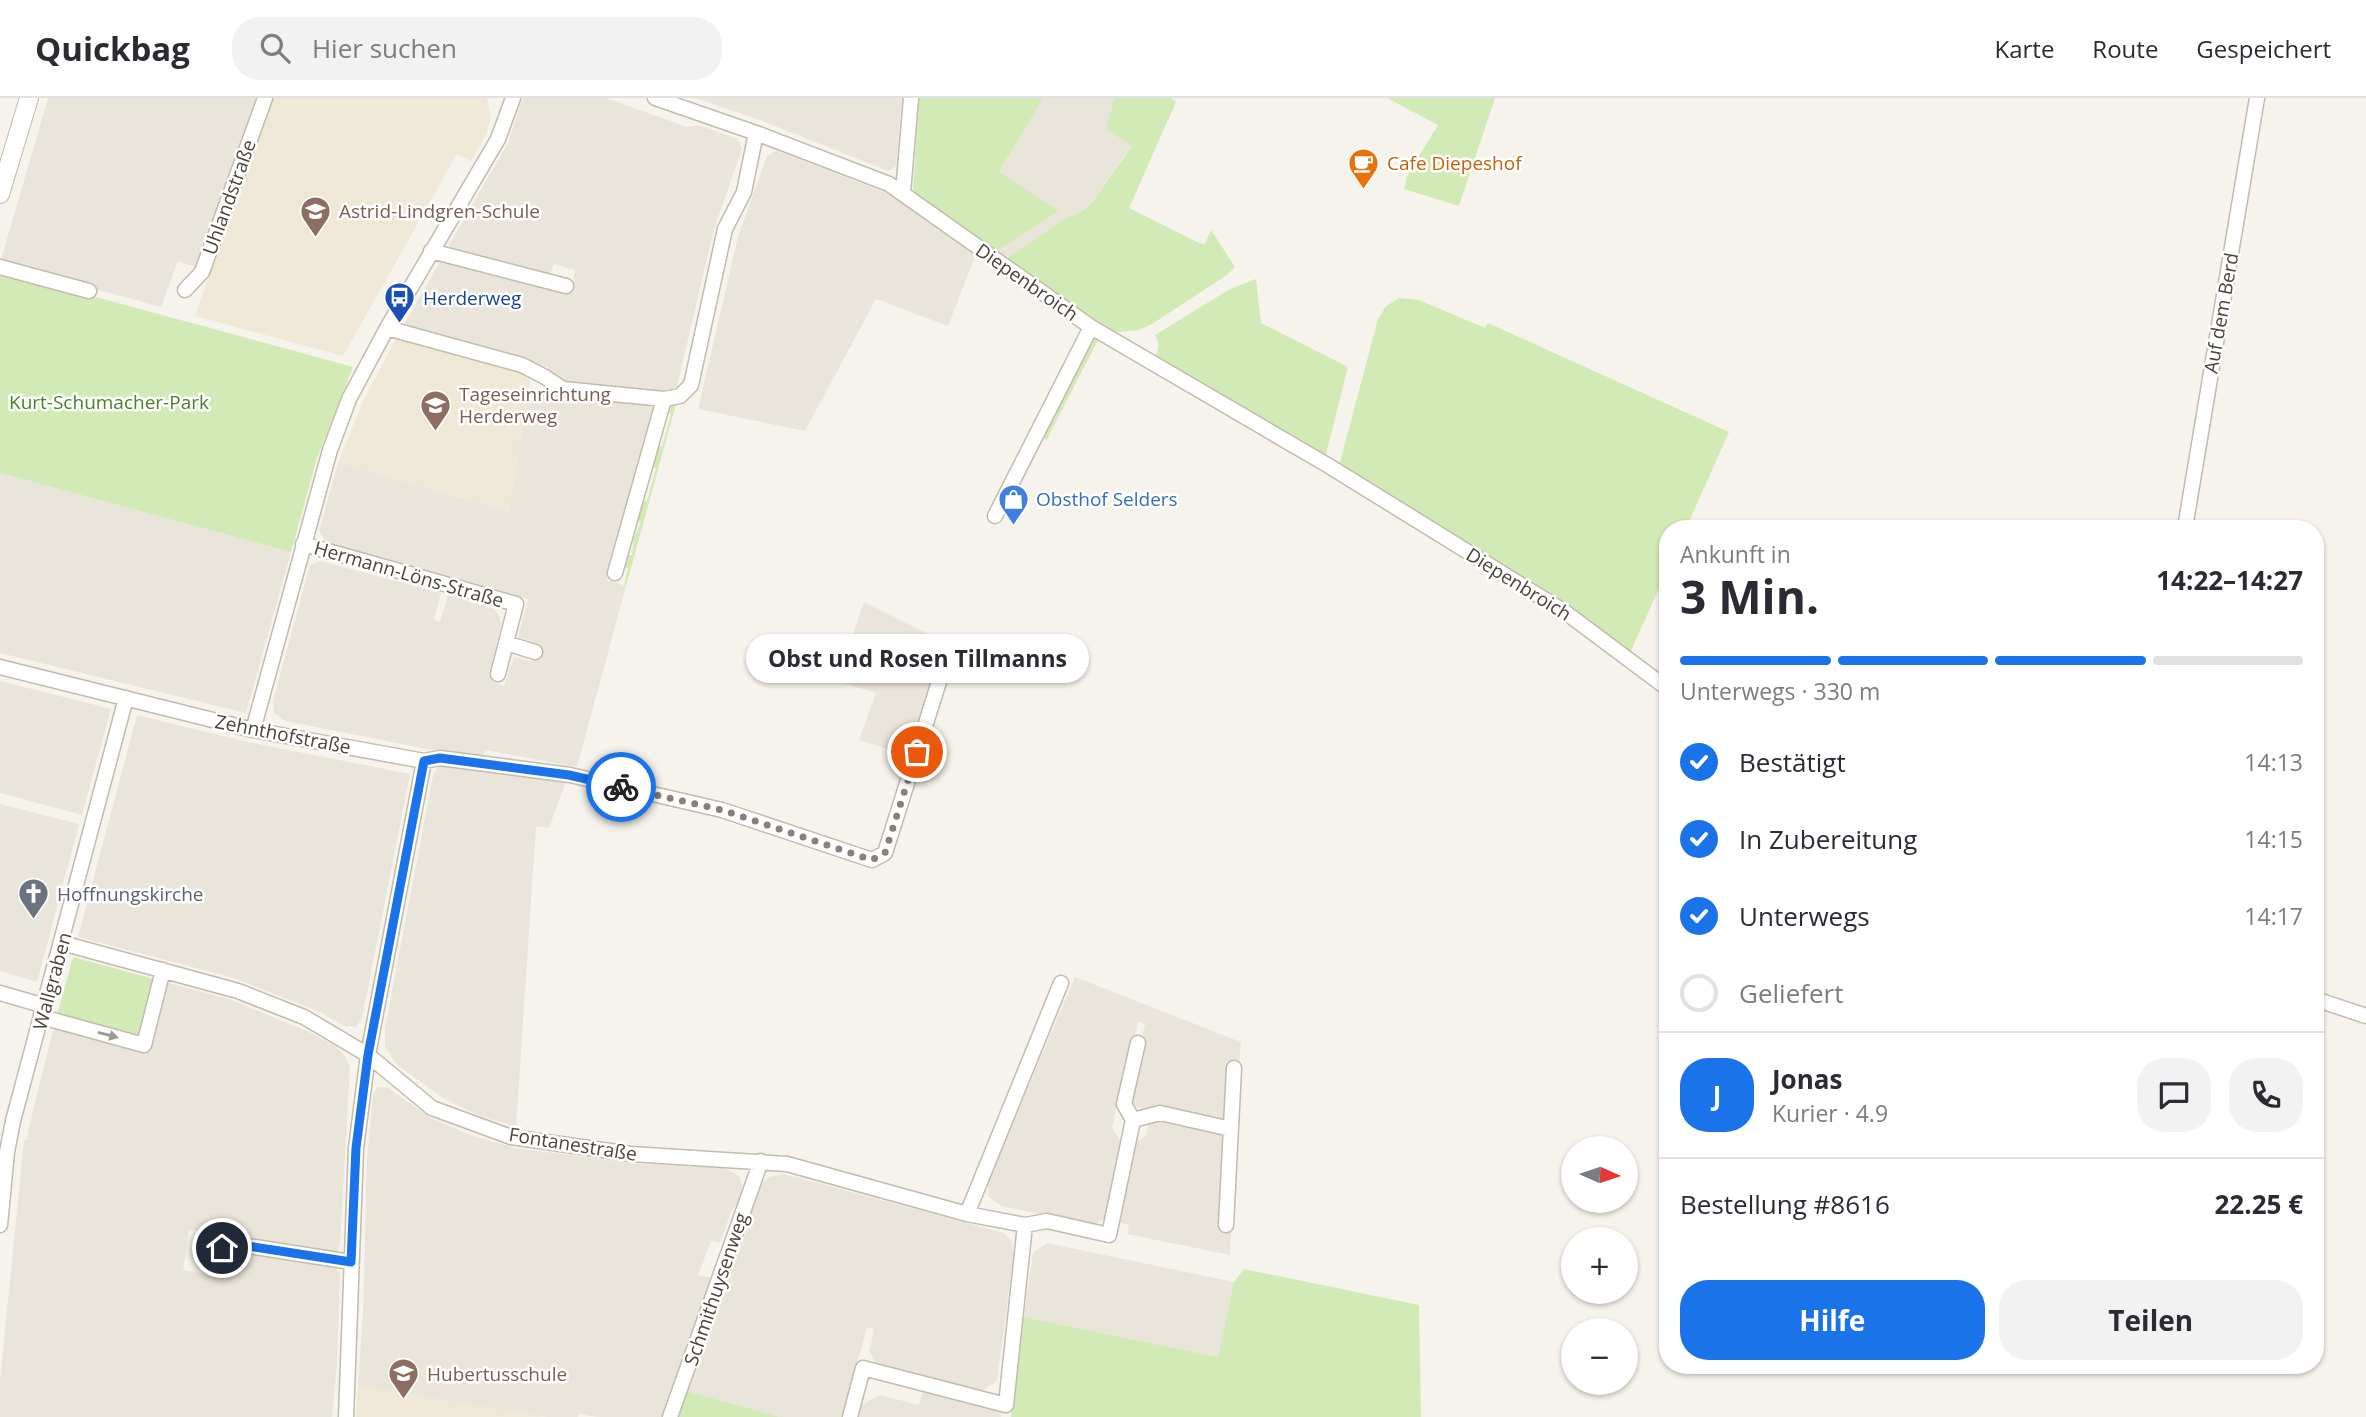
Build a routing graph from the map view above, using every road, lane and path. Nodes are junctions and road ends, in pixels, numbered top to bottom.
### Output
1 (29, 98) edge
2 (265, 98) edge
3 (513, 98) edge
4 (655, 98) edge
5 (911, 98) edge
6 (2257, 98) edge
7 (756, 133) junction
8 (903, 193) junction
9 (0, 194) edge
10 (431, 251) junction
11 (0, 267) edge
12 (566, 286) dead end
13 (186, 290) dead end
14 (89, 291) dead end
15 (1091, 327) junction
16 (387, 328) junction
17 (664, 399) junction
18 (995, 516) dead end
19 (2186, 520) edge
20 (303, 544) junction
21 (615, 573) dead end
22 (506, 643) junction
23 (950, 647) dead end
24 (535, 652) dead end
25 (0, 667) edge
26 (498, 674) dead end
27 (1659, 682) edge
28 (127, 698) junction
29 (253, 730) junction
30 (424, 761) junction
31 (62, 943) junction
32 (167, 971) junction
33 (1061, 983) dead end
34 (0, 993) edge
35 (2324, 1002) edge
36 (43, 1012) junction
37 (2366, 1016) edge
38 (1138, 1043) dead end
39 (368, 1055) junction
40 (1234, 1068) dead end
41 (1133, 1120) junction
42 (1231, 1129) junction
43 (4, 1151) edge
44 (761, 1161) junction
45 (967, 1214) junction
46 (1025, 1225) junction
47 (1226, 1225) dead end
48 (0, 1226) edge
49 (208, 1252) dead end
50 (351, 1262) junction
51 (346, 1417) edge
52 (670, 1417) edge
53 (850, 1417) edge

1 - 9 street
2 - 13 street, Uhlandstraße
3 - 10 street, Hermann-Löns-Straße
4 - 7 street, Diepenbroich
5 - 8 street
6 - 19 street, Auf dem Berd
7 - 8 street, Diepenbroich
7 - 17 street
8 - 15 street, Diepenbroich
10 - 12 street
10 - 16 street, Hermann-Löns-Straße
11 - 14 street
15 - 18 street, Diepenbroich
15 - 27 street, Diepenbroich
16 - 17 street
16 - 20 street, Hermann-Löns-Straße
17 - 21 street
20 - 22 street, Hermann-Löns-Straße
20 - 29 street, Hermann-Löns-Straße
22 - 24 street
22 - 26 street, Hermann-Löns-Straße
23 - 30 street, Zehnthofstraße
25 - 28 street, Zehnthofstraße
28 - 29 street, Zehnthofstraße
28 - 31 street, Wallgraben
29 - 30 street, Zehnthofstraße
30 - 39 street
31 - 32 street, Fontanestraße
31 - 36 street, Wallgraben
36 -> 32 street
32 - 39 street, Fontanestraße
33 - 45 street
34 - 36 street
35 - 37 street
36 - 43 street, Wallgraben
38 - 41 street, Fontanestraße
39 - 44 street, Fontanestraße
39 - 50 street
40 - 42 street
41 - 42 street
41 - 46 street, Fontanestraße
42 - 47 street
43 - 48 street, Wallgraben
44 - 45 street, Fontanestraße
44 - 52 street, Schmithuysenweg
45 - 46 street, Fontanestraße
46 - 53 street
49 - 50 street
50 - 51 street

